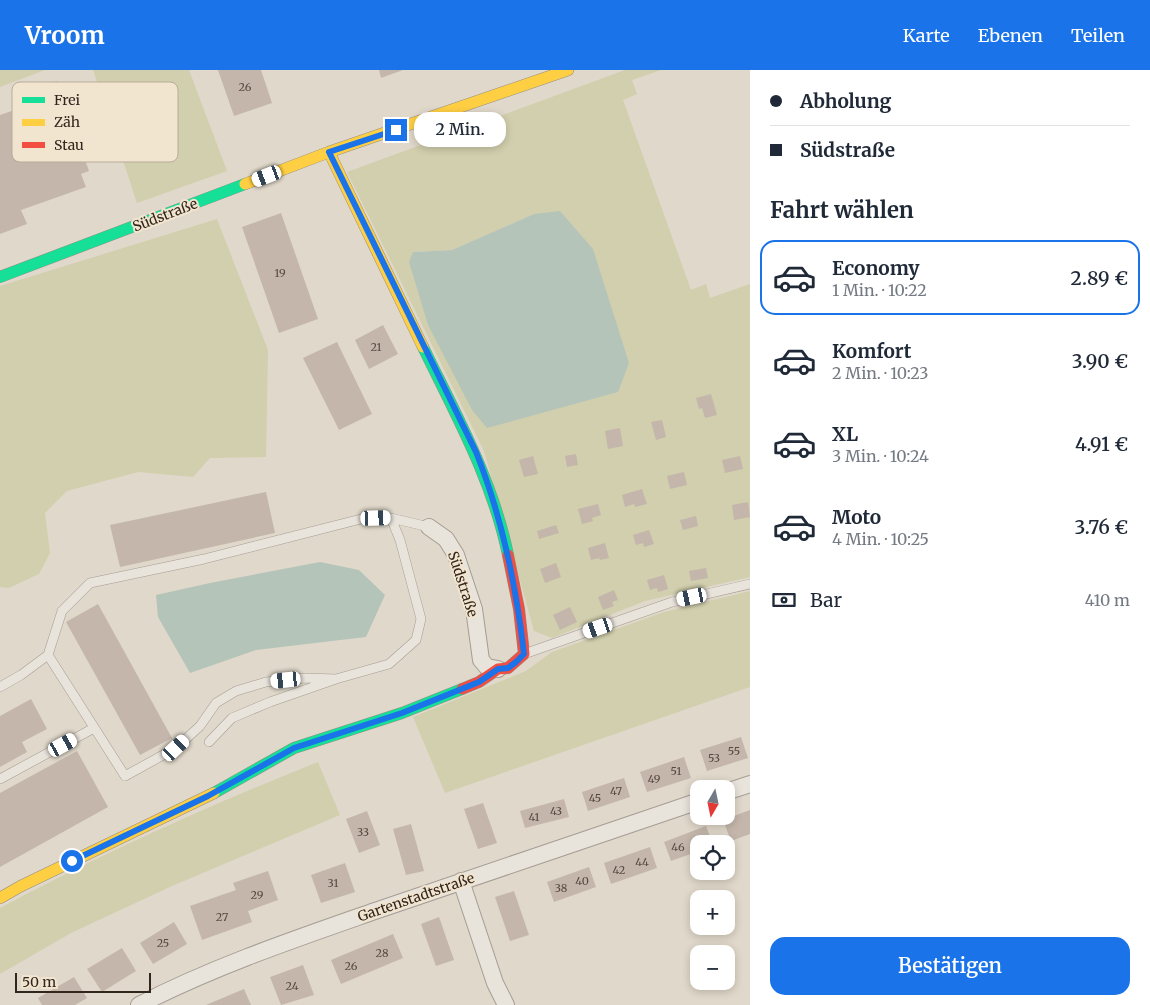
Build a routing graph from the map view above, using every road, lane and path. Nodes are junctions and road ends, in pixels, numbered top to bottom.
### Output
1 (568, 70) edge
2 (329, 152) junction
3 (0, 277) edge
4 (391, 518) junction
5 (429, 526) joint
6 (750, 584) edge
7 (524, 654) junction
8 (48, 655) junction
9 (498, 669) junction
10 (336, 679) junction
11 (0, 687) edge
12 (94, 728) junction
13 (209, 742) dead end
14 (0, 779) edge
15 (750, 784) edge
16 (735, 789) edge
17 (690, 804) edge
18 (461, 881) junction
19 (0, 898) edge
20 (139, 1005) edge
21 (506, 1005) edge

1 - 2 street, Südstraße
2 - 3 street, Südstraße
2 - 7 street
4 - 5 lane
4 - 8 lane
4 - 10 lane
5 - 9 street, Südstraße
6 - 7 lane
7 - 9 street
8 - 11 lane
8 - 12 lane
9 - 19 street
10 - 12 lane
10 - 13 lane
12 - 14 lane
15 - 16 street
17 - 18 street, Gartenstadtstraße
18 - 20 street, Gartenstadtstraße
18 - 21 street

